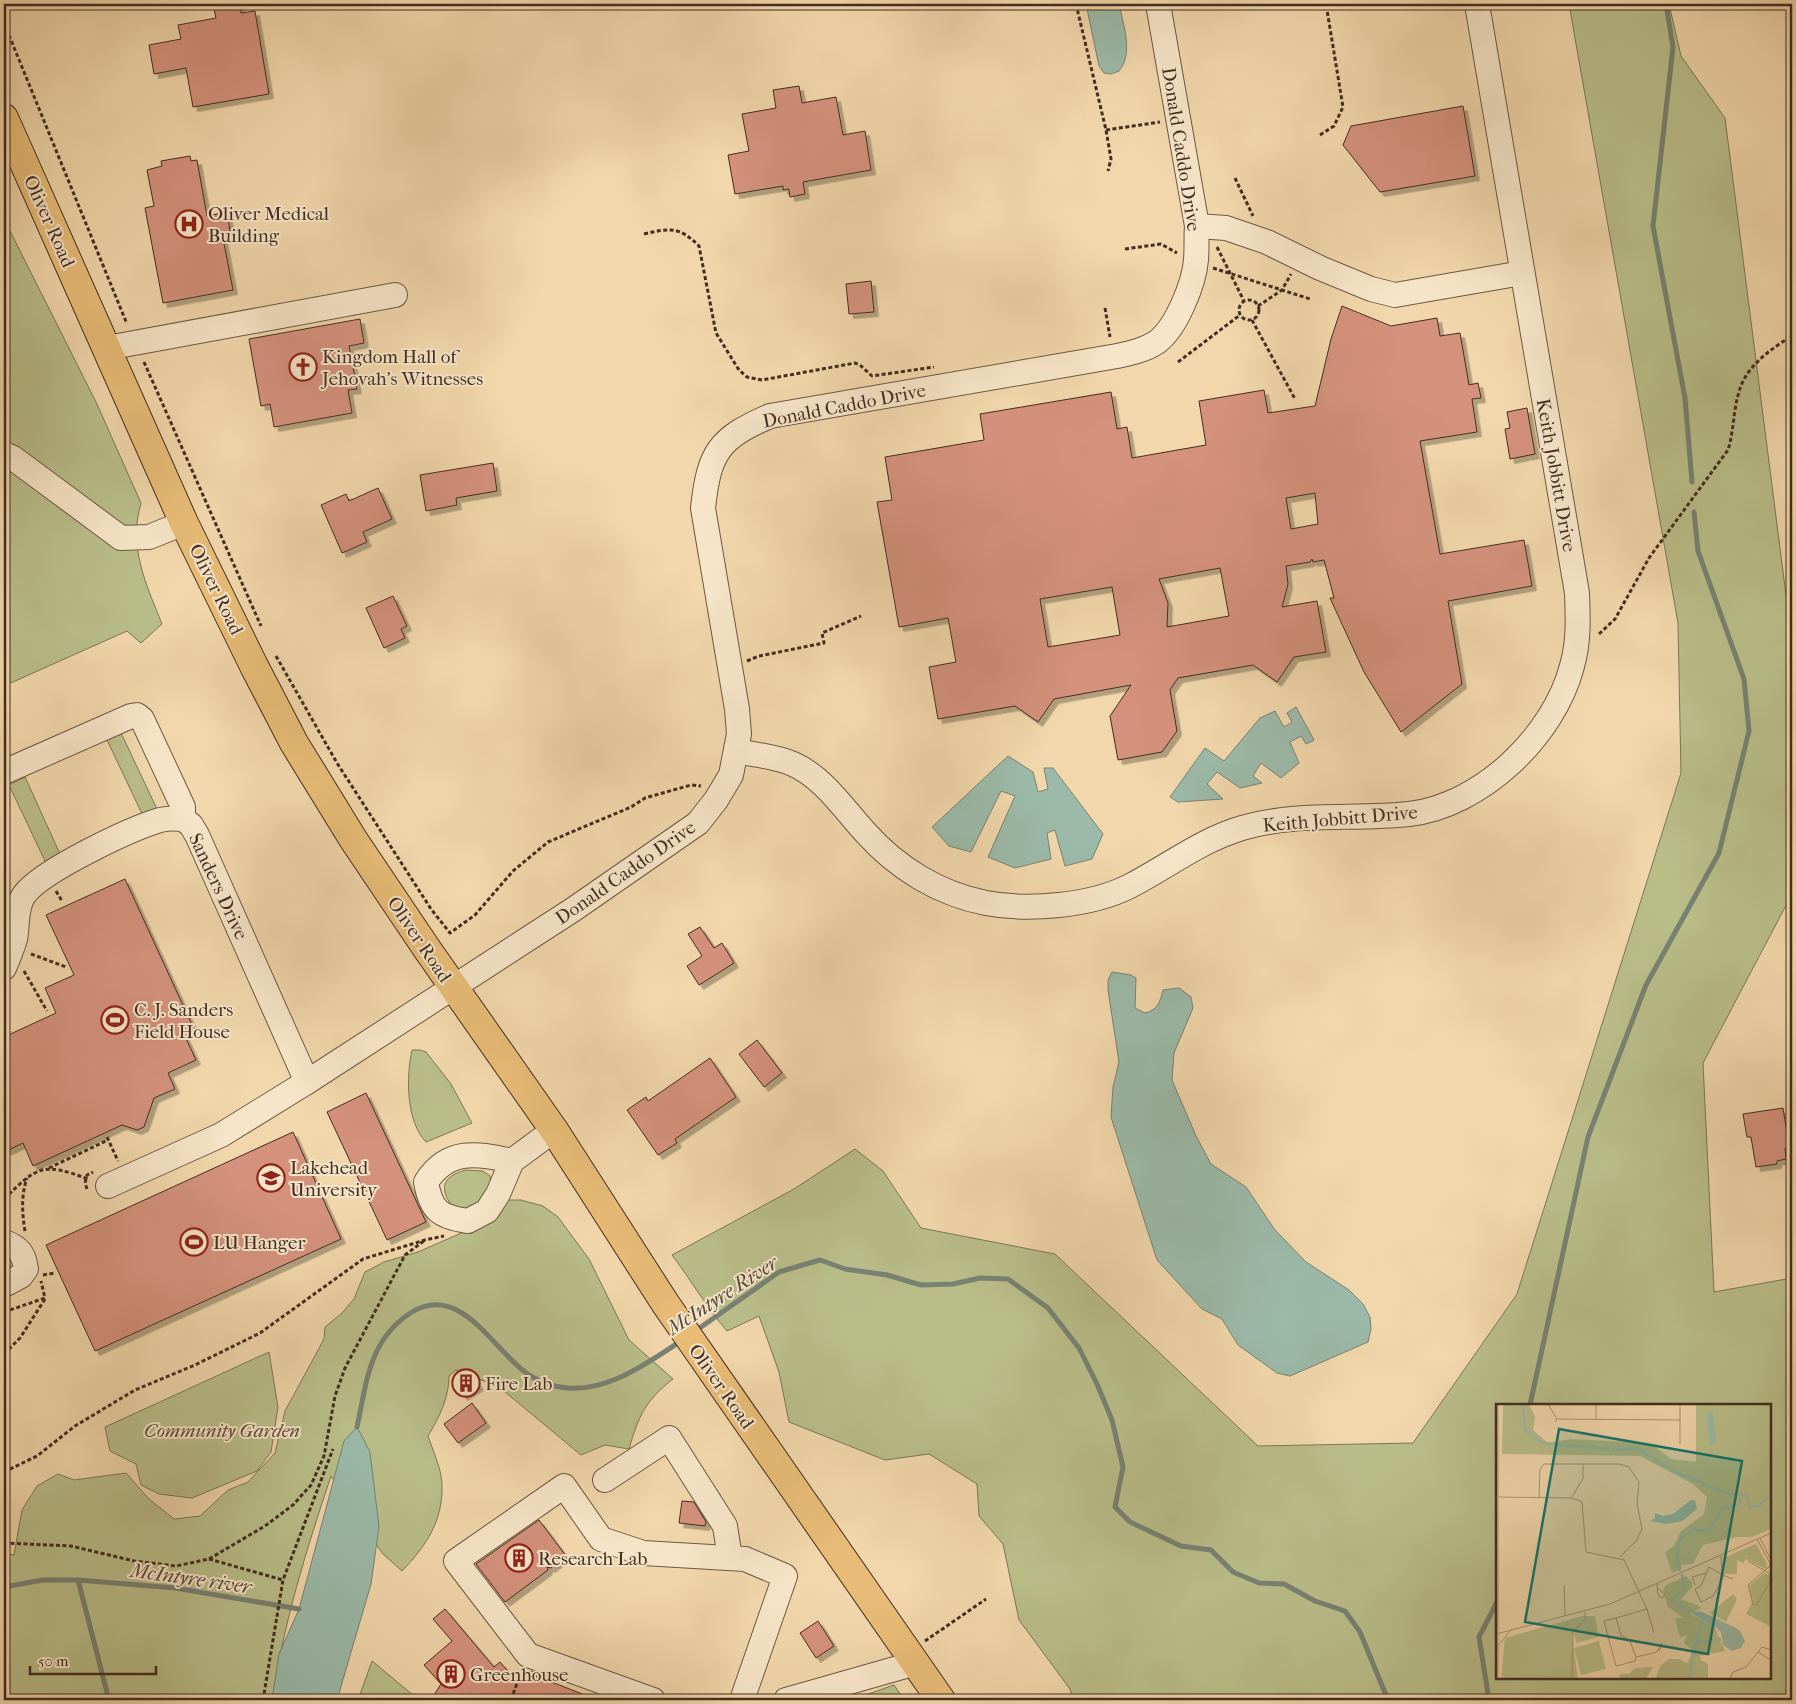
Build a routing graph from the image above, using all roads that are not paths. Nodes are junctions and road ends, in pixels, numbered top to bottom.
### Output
1 (1158, 4) edge
2 (1476, 4) edge
3 (4, 118) edge
4 (1202, 226) junction
5 (1522, 273) junction
6 (395, 295) dead end
7 (107, 348) junction
8 (4, 454) edge
9 (184, 523) junction
10 (736, 751) junction
11 (4, 772) edge
12 (183, 819) junction
13 (19, 953) edge
14 (453, 987) junction
15 (307, 1082) junction
16 (554, 1130) junction
17 (512, 1161) junction
18 (108, 1173) road end
19 (4, 1242) edge
20 (4, 1285) edge
21 (604, 1480) dead end
22 (730, 1558) junction
23 (912, 1658) junction
24 (654, 1700) edge
25 (742, 1700) edge
26 (786, 1700) edge
27 (941, 1700) edge

1 - 4 street, Donald Caddo Drive
2 - 5 street, Keith Jobbitt Drive
3 - 7 main road, Oliver Road
4 - 5 street
4 - 10 street, Donald Caddo Drive
5 - 10 street, Keith Jobbitt Drive
6 - 7 street
7 - 9 main road, Oliver Road
8 - 9 street
9 - 14 main road, Oliver Road
10 - 14 street, Donald Caddo Drive
11 - 12 street
12 - 13 street, Sanders Drive
12 - 15 street, Sanders Drive
14 - 15 street
14 - 16 main road, Oliver Road
15 - 18 street
16 - 17 street
16 - 23 main road, Oliver Road
17 - 17 street
19 - 20 street
21 - 22 street
22 - 24 street
22 - 25 street
23 - 26 street
23 - 27 main road, Oliver Road

